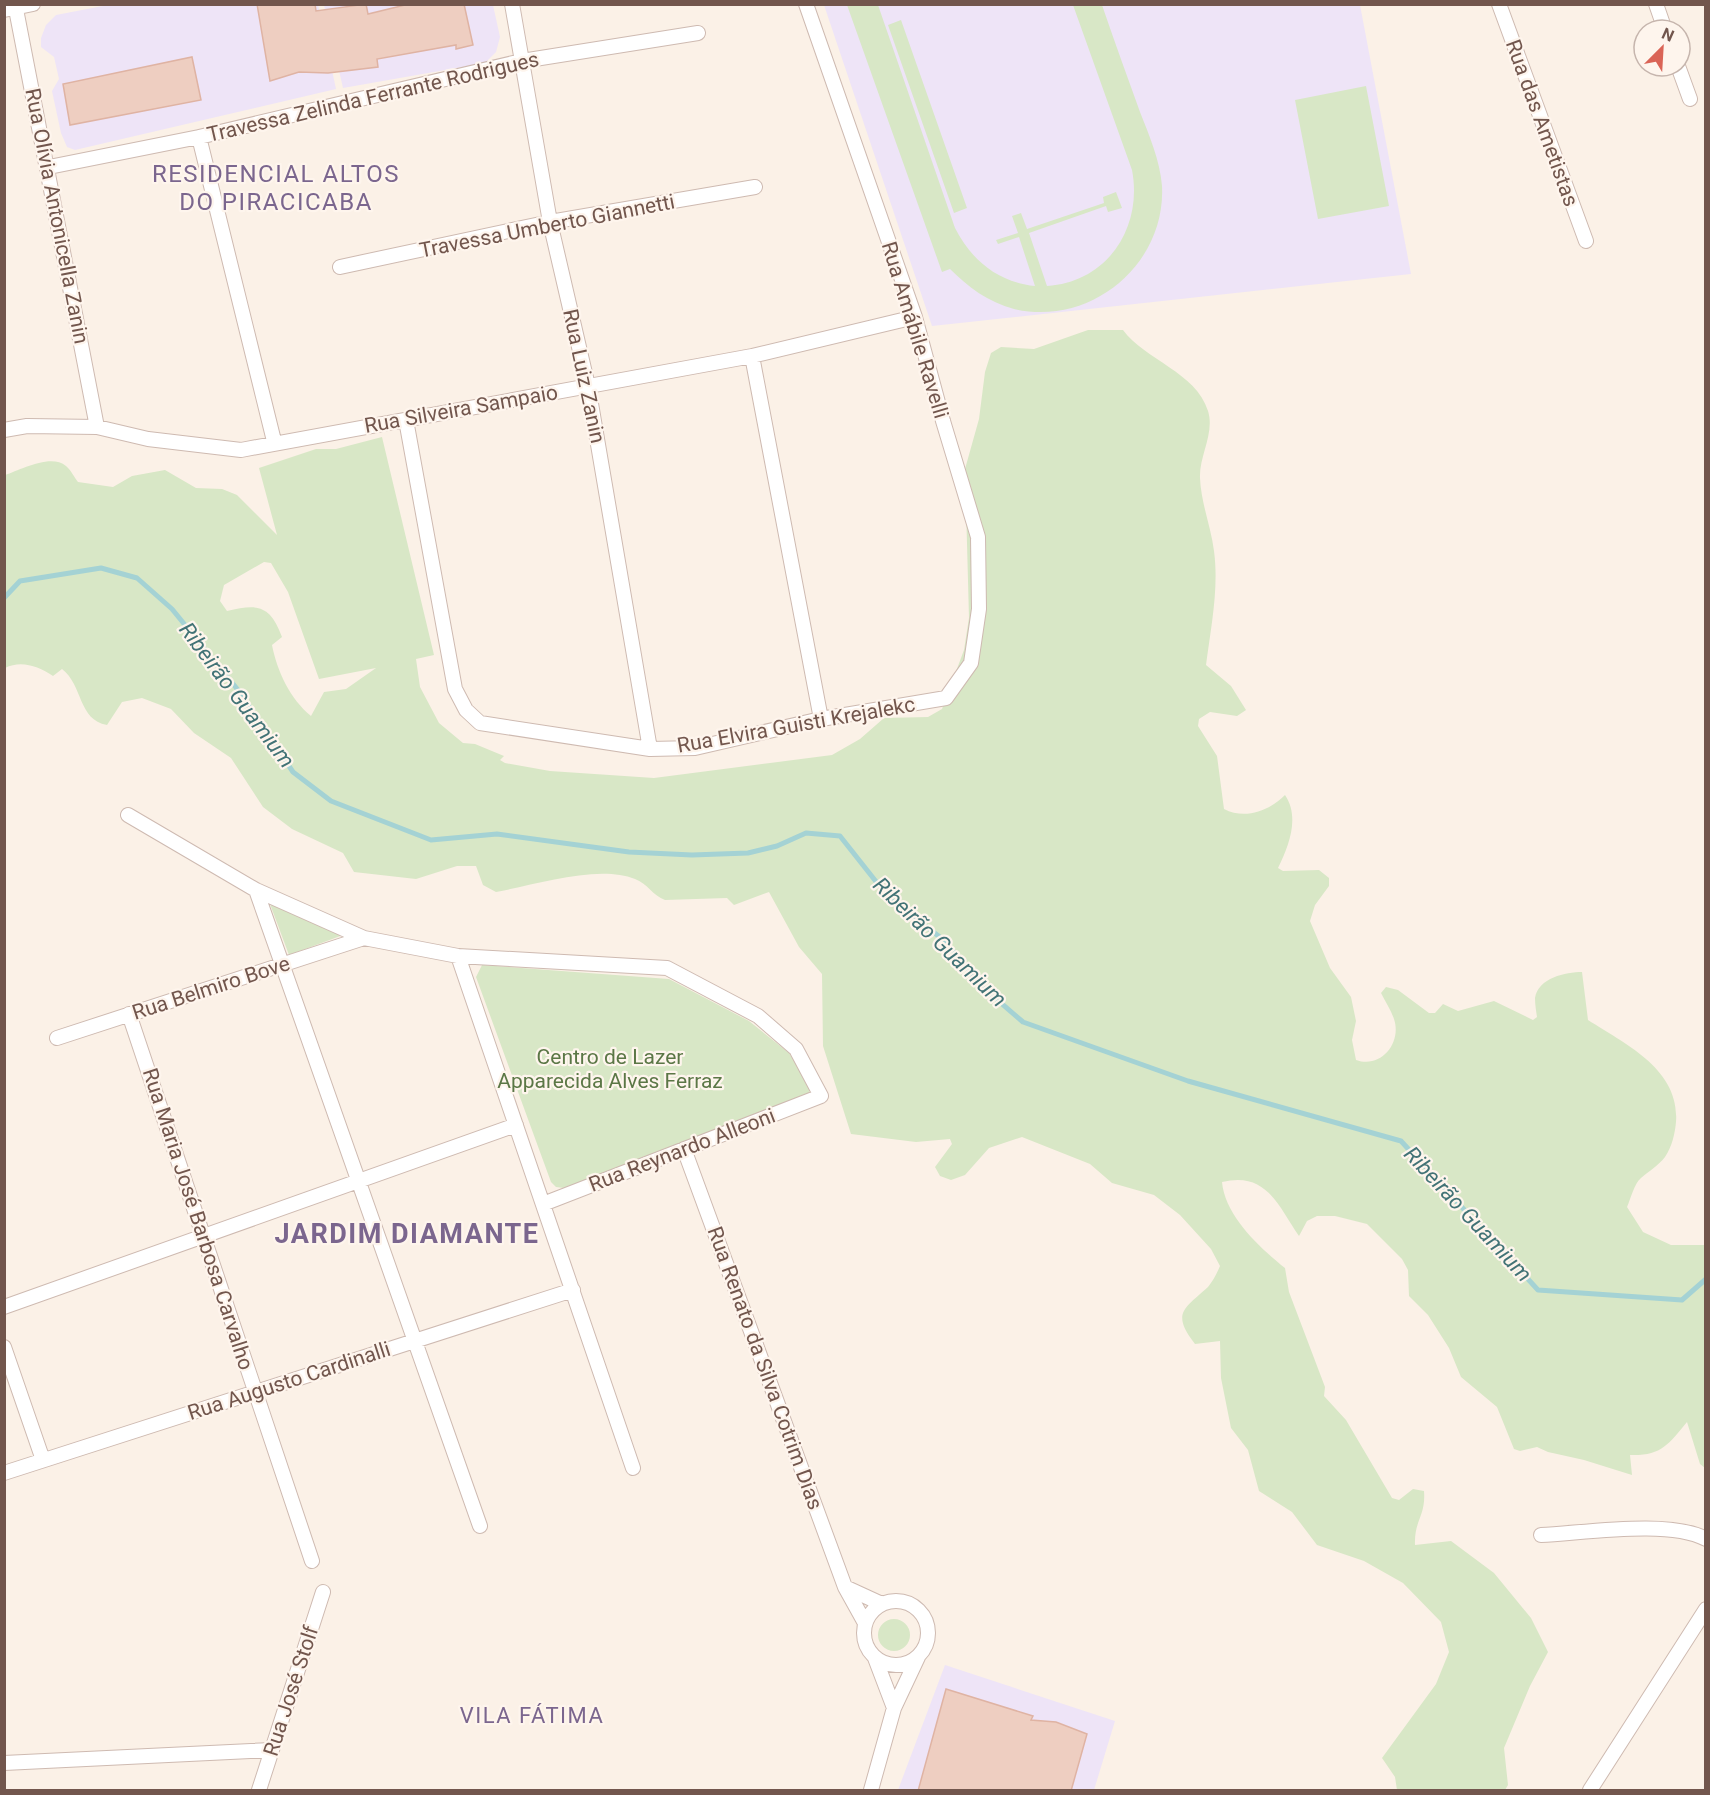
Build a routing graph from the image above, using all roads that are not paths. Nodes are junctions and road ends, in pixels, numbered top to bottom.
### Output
1 (33, 4) edge
2 (512, 4) edge
3 (806, 4) edge
4 (1499, 4) edge
5 (12, 8) edge
6 (698, 33) dead end
7 (522, 61) junction
8 (1682, 78) edge
9 (1690, 99) dead end
10 (199, 137) junction
11 (49, 167) junction
12 (755, 187) dead end
13 (550, 222) junction
14 (1586, 241) dead end
15 (340, 267) dead end
16 (915, 317) junction
17 (752, 356) junction
18 (588, 386) junction
19 (406, 420) junction
20 (97, 427) junction
21 (4, 430) edge
22 (274, 441) junction
23 (971, 663) joint
24 (821, 719) junction
25 (650, 749) junction
26 (128, 814) dead end
27 (256, 890) junction
28 (364, 938) junction
29 (458, 956) junction
30 (282, 965) junction
31 (129, 1014) junction
32 (57, 1038) dead end
33 (516, 1125) junction
34 (684, 1149) junction
35 (358, 1181) junction
36 (543, 1204) junction
37 (203, 1236) junction
38 (573, 1290) junction
39 (4, 1306) edge
40 (415, 1341) junction
41 (4, 1347) edge
42 (255, 1392) junction
43 (43, 1460) junction
44 (633, 1468) dead end
45 (4, 1473) edge
46 (480, 1526) dead end
47 (1541, 1535) dead end
48 (1706, 1539) edge
49 (312, 1561) dead end
50 (845, 1587) junction
51 (323, 1592) dead end
52 (882, 1604) junction
53 (1706, 1609) edge
54 (865, 1623) junction
55 (919, 1656) junction
56 (875, 1658) junction
57 (894, 1708) junction
58 (272, 1750) junction
59 (4, 1763) edge
60 (259, 1791) edge
61 (871, 1791) edge
62 (1590, 1791) edge

1 - 5 street
2 - 7 street, Rua Luiz Zanin
3 - 16 street, Rua Amábile Ravelli
4 - 14 street, Rua das Ametistas
5 - 11 street, Rua Olívia Antonicella Zanin
6 - 7 street, Travessa Zelinda Ferrante Rodrigues
7 - 10 street, Travessa Zelinda Ferrante Rodrigues
7 - 13 street, Rua Luiz Zanin
8 - 9 street
10 - 11 street, Travessa Zelinda Ferrante Rodrigues
10 - 22 street
11 - 20 street, Rua Olívia Antonicella Zanin
12 - 13 street, Travessa Umberto Giannetti
13 - 15 street, Travessa Umberto Giannetti
13 - 18 street, Rua Luiz Zanin
16 - 17 street, Rua Silveira Sampaio
16 - 23 street, Rua Amábile Ravelli
17 - 18 street, Rua Silveira Sampaio
17 - 24 street
18 - 19 street, Rua Silveira Sampaio
18 - 25 street, Rua Luiz Zanin
19 - 22 street, Rua Silveira Sampaio
19 - 25 street, Rua Elvira Guisti Krejalekc
20 - 21 street, Rua Silveira Sampaio
20 - 22 street, Rua Silveira Sampaio
23 - 24 street, Rua Elvira Guisti Krejalekc
24 - 25 street, Rua Elvira Guisti Krejalekc
26 - 27 street
27 - 28 street
27 - 30 street
28 - 29 street
28 - 30 street, Rua Belmiro Bove
29 - 33 street
29 - 34 street, Rua Reynardo Alleoni
30 - 31 street, Rua Belmiro Bove
30 - 35 street
31 - 32 street, Rua Belmiro Bove
31 - 37 street, Rua Maria José Barbosa Carvalho
33 - 35 street
33 - 36 street
34 - 36 street, Rua Reynardo Alleoni
34 - 50 street, Rua Renato da Silva Cotrim Dias
35 - 37 street
35 - 40 street
36 - 38 street
37 - 39 street
37 - 42 street, Rua Maria José Barbosa Carvalho
38 - 40 street, Rua Augusto Cardinalli
38 - 44 street
40 - 42 street, Rua Augusto Cardinalli
40 - 46 street
41 - 43 street
42 - 43 street, Rua Augusto Cardinalli
42 - 49 street, Rua Maria José Barbosa Carvalho
43 - 45 street, Rua Augusto Cardinalli
47 - 48 street
50 - 52 street
50 - 54 street, Rua Renato da Silva Cotrim Dias
51 - 58 street, Rua José Stolf
52 - 54 street
52 - 55 street
53 - 62 street
54 - 56 street
55 - 56 street
55 - 57 street
56 - 57 street
57 - 61 street
58 - 59 street
58 - 60 street, Rua José Stolf

